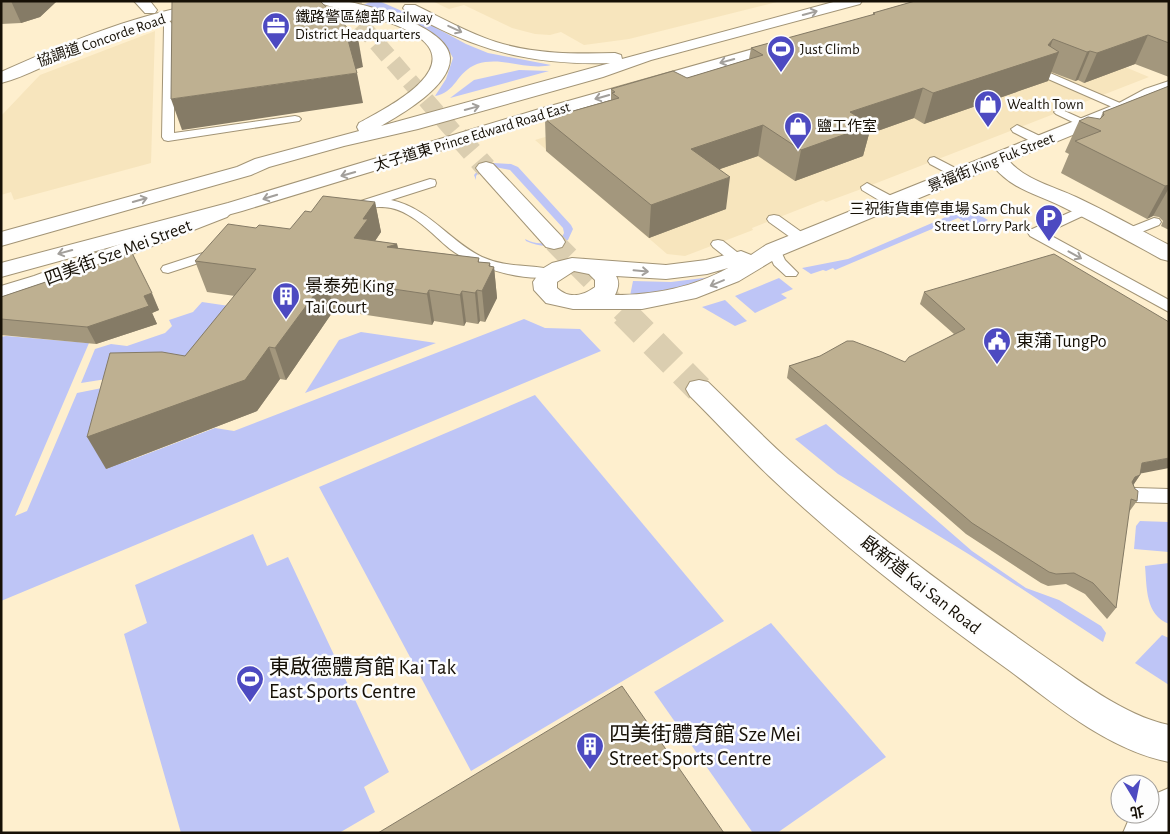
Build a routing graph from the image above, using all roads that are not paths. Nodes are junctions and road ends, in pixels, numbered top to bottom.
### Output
1 (182, 1) edge
2 (262, 1) edge
3 (328, 1) edge
4 (395, 1) edge
5 (855, 1) edge
6 (151, 10) edge
7 (803, 40) edge
8 (645, 57) junction
9 (1, 64) edge
10 (1043, 72) edge
11 (1, 78) edge
12 (1169, 86) edge
13 (1169, 103) edge
14 (1124, 108) junction
15 (1060, 112) dead end
16 (295, 119) edge
17 (1084, 124) junction
18 (1017, 129) dead end
19 (340, 141) junction
20 (1040, 142) junction
21 (997, 159) junction
22 (934, 161) dead end
23 (486, 168) tunnel mouth
24 (958, 175) junction
25 (430, 183) dead end
26 (867, 187) dead end
27 (892, 202) junction
28 (1076, 205) junction
29 (234, 207) junction
30 (354, 208) junction
31 (336, 214) edge
32 (774, 219) dead end
33 (1154, 222) edge
34 (1129, 233) junction
35 (1, 239) edge
36 (802, 239) junction
37 (554, 242) tunnel mouth
38 (718, 244) dead end
39 (233, 247) edge
40 (774, 250) junction
41 (1169, 254) edge
42 (737, 259) junction
43 (592, 267) junction
44 (168, 269) dead end
45 (1, 270) edge
46 (791, 272) dead end
47 (549, 273) junction
48 (1, 294) edge
49 (586, 302) junction
50 (1169, 307) edge
51 (699, 389) tunnel mouth
52 (1136, 495) edge
53 (1169, 496) edge
54 (1169, 744) edge
55 (1169, 808) edge
56 (1143, 833) edge

1 - 6 main road, 協調道 Concorde Road
2 - 6 main road, 協調道 Concorde Road
3 - 19 main road
4 -> 8 main road
8 -> 5 main road, 太子道東 Prince Edward Road East
6 - 9 main road, 協調道 Concorde Road
6 - 11 main road, 協調道 Concorde Road
6 - 16 lane
7 -> 29 main road, 太子道東 Prince Edward Road East
19 -> 8 main road, 太子道東 Prince Edward Road East
10 - 14 lane
12 - 14 main road, 景福街 King Fuk Street
13 - 14 main road
14 - 17 main road, 景福街 King Fuk Street
15 - 17 lane
17 - 20 main road, 景福街 King Fuk Street
18 - 20 lane
35 -> 19 main road, 太子道東 Prince Edward Road East
20 - 21 main road, 景福街 King Fuk Street
21 - 24 main road, 景福街 King Fuk Street
21 - 28 main road
22 - 24 lane
23 - 37 main road
24 - 27 main road, 景福街 King Fuk Street
25 - 30 lane
26 - 27 lane
27 - 36 main road, 景福街 King Fuk Street
28 - 34 main road
28 -> 50 lane
29 -> 45 main road, 太子道東 Prince Edward Road East
29 - 48 main road, 四美街 Sze Mei Street
30 - 31 lane
30 - 47 lane
32 - 36 lane
33 - 34 lane
34 - 41 main road
36 - 40 main road, 景福街 King Fuk Street
38 - 42 lane
39 - 44 lane
40 - 42 main road
40 - 46 lane
40 -> 49 main road, 景福街 King Fuk Street
43 -> 42 main road
43 - 47 main road
43 - 49 main road
47 - 49 main road, 景福街 King Fuk Street
51 - 54 main road, 啟新道 Kai San Road
52 - 53 lane
55 - 56 main road

